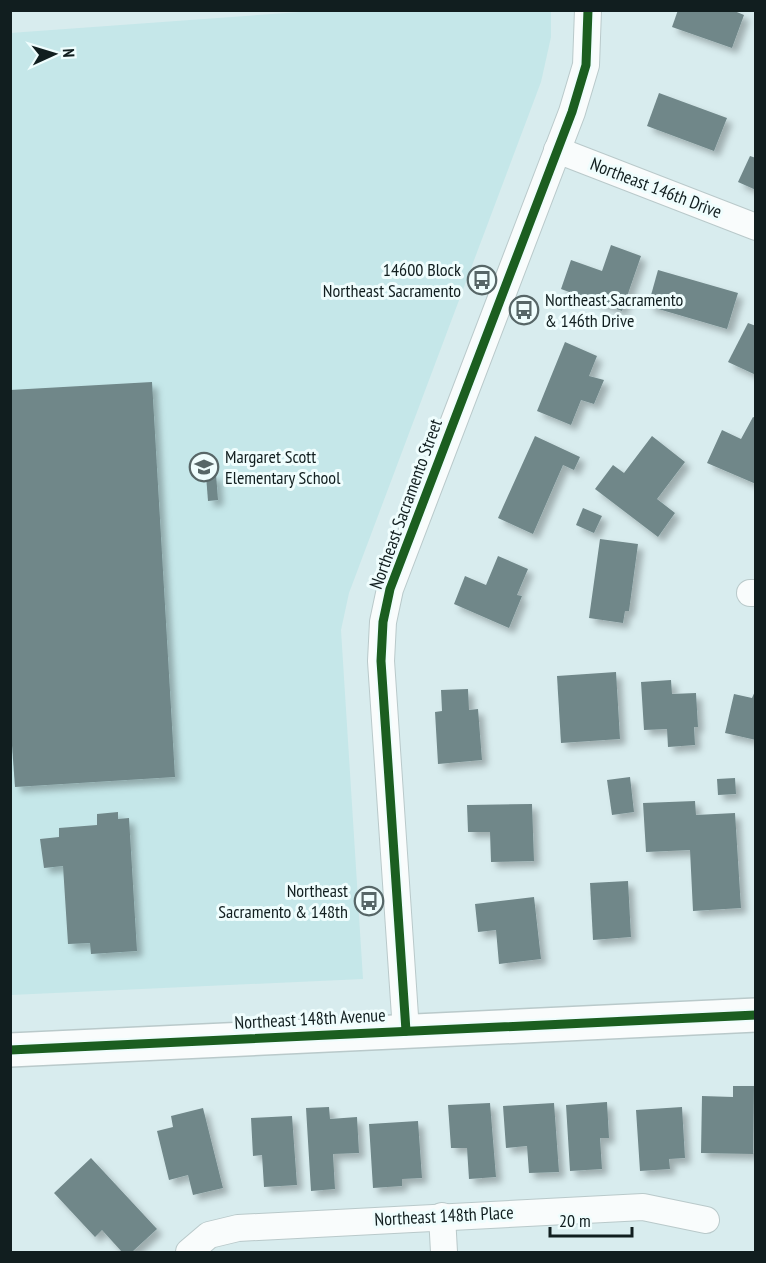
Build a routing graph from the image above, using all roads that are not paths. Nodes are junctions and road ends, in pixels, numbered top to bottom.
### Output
1 (588, 10) edge
2 (556, 150) junction
3 (756, 227) edge
4 (756, 1015) edge
5 (406, 1032) junction
6 (10, 1050) edge
7 (442, 1216) junction
8 (706, 1220) dead end
9 (189, 1252) edge
10 (444, 1252) edge

1 - 2 street, Northeast Sacramento Street
2 - 3 street, Northeast 146th Drive
2 - 5 street, Northeast Sacramento Street
4 - 5 main road, Northeast 148th Avenue
5 - 6 main road, Northeast 148th Avenue
7 - 8 street, Northeast 148th Place
7 - 9 street, Northeast 148th Place
7 - 10 street

